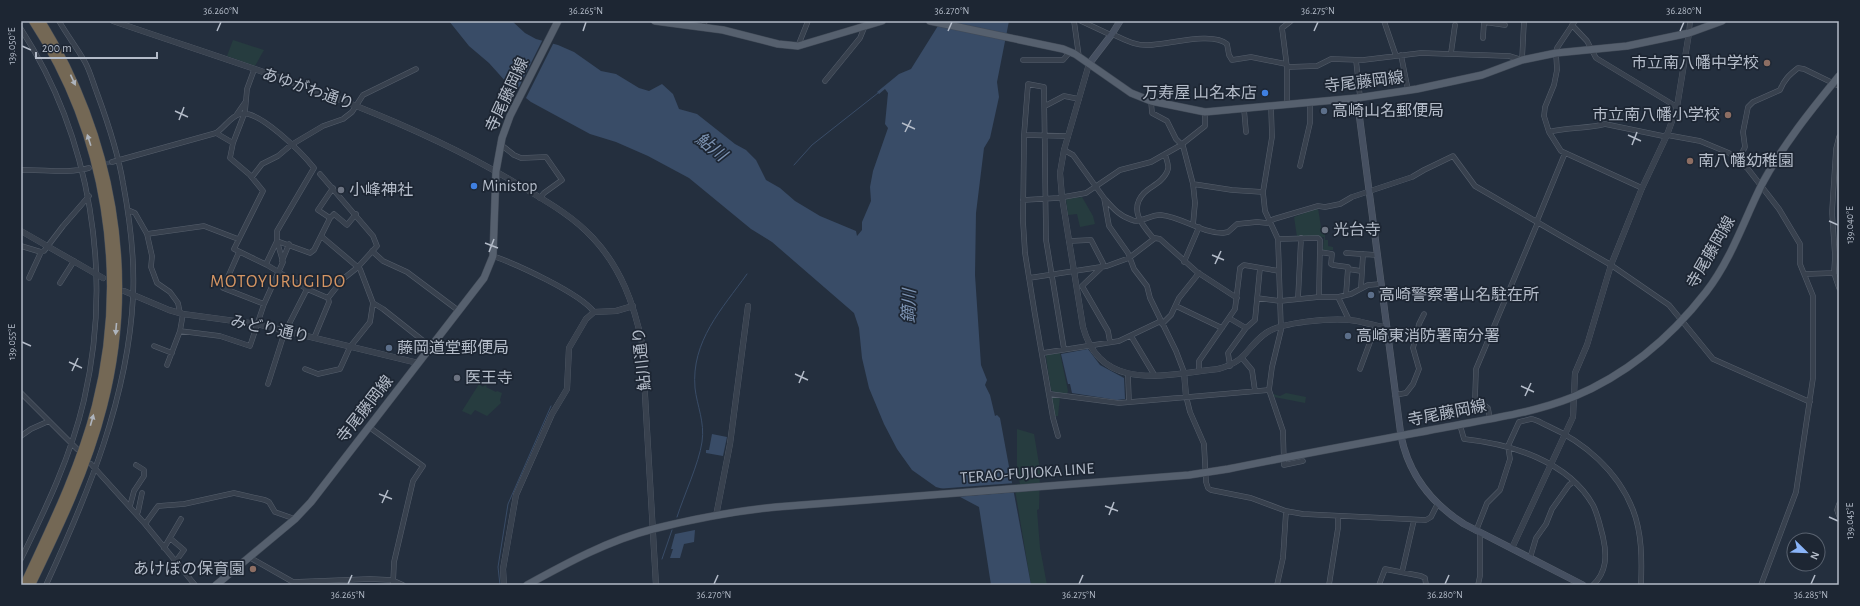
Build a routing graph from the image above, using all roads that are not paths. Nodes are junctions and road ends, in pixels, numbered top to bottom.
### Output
1 (33, 21) edge
2 (41, 21) edge
3 (59, 21) edge
4 (113, 21) edge
5 (558, 21) edge
6 (655, 21) edge
7 (808, 21) edge
8 (882, 21) edge
9 (930, 21) edge
10 (1074, 21) edge
11 (1081, 21) edge
12 (1120, 21) edge
13 (1291, 21) edge
14 (1384, 21) edge
15 (1524, 21) edge
16 (1690, 21) edge
17 (1722, 21) edge
18 (1484, 22) edge
19 (1494, 22) edge
20 (1574, 22) edge
21 (680, 23) edge
22 (704, 24) edge
23 (1455, 25) dead end
24 (1504, 25) dead end
25 (866, 26) junction
26 (21, 29) edge
27 (1689, 33) junction
28 (1112, 35) junction
29 (1483, 38) dead end
30 (798, 46) junction
31 (1591, 50) junction
32 (1070, 52) junction
33 (1451, 53) junction
34 (1556, 54) junction
35 (1398, 55) junction
36 (1079, 57) junction
37 (1024, 60) dead end
38 (1356, 60) junction
39 (1522, 60) junction
40 (1089, 64) junction
41 (1286, 65) junction
42 (416, 69) dead end
43 (254, 70) junction
44 (1839, 76) edge
45 (825, 81) dead end
46 (1836, 84) edge
47 (1408, 90) junction
48 (1359, 97) junction
49 (1079, 99) junction
50 (246, 101) junction
51 (1151, 101) junction
52 (1310, 102) junction
53 (355, 105) junction
54 (1287, 105) junction
55 (1045, 106) junction
56 (1271, 106) junction
57 (1677, 107) junction
58 (1244, 109) junction
59 (245, 112) junction
60 (1205, 112) junction
61 (237, 114) junction
62 (1246, 132) dead end
63 (1549, 132) junction
64 (216, 133) junction
65 (1024, 135) junction
66 (1667, 135) junction
67 (1044, 136) junction
68 (1068, 136) junction
69 (1839, 137) edge
70 (233, 143) junction
71 (500, 144) junction
72 (291, 145) junction
73 (1182, 145) junction
74 (1064, 150) junction
75 (1565, 153) junction
76 (1165, 154) junction
77 (119, 161) junction
78 (1738, 161) junction
79 (112, 162) tunnel mouth
80 (1300, 166) dead end
81 (89, 168) dead end
82 (21, 170) edge
83 (82, 170) junction
84 (496, 171) junction
85 (320, 174) dead end
86 (252, 177) junction
87 (1193, 184) junction
88 (1097, 186) junction
89 (333, 188) junction
90 (1642, 188) junction
91 (1761, 188) junction
92 (1368, 191) junction
93 (1263, 192) junction
94 (89, 196) junction
95 (1062, 197) junction
96 (540, 198) junction
97 (1104, 198) junction
98 (1046, 199) junction
99 (1023, 200) junction
100 (128, 210) junction
101 (356, 214) junction
102 (330, 218) junction
103 (1271, 221) junction
104 (1140, 222) junction
105 (1537, 222) junction
106 (1193, 225) junction
107 (1199, 227) junction
108 (21, 231) edge
109 (146, 234) junction
110 (321, 236) junction
111 (1301, 238) junction
112 (238, 239) junction
113 (1154, 239) junction
114 (1278, 239) junction
115 (277, 241) junction
116 (1069, 241) junction
117 (289, 244) junction
118 (21, 246) edge
119 (49, 246) junction
120 (372, 251) junction
121 (41, 252) junction
122 (239, 252) junction
123 (1320, 252) junction
124 (1346, 253) dead end
125 (1363, 254) junction
126 (1377, 255) junction
127 (493, 256) junction
128 (1129, 258) junction
129 (74, 261) junction
130 (282, 261) junction
131 (1184, 262) junction
132 (266, 264) junction
133 (1611, 264) junction
134 (1102, 266) junction
135 (358, 268) junction
136 (1260, 268) junction
137 (1348, 270) junction
138 (1074, 271) junction
139 (1279, 271) junction
140 (1361, 271) junction
141 (279, 273) junction
142 (1199, 273) junction
143 (1834, 273) junction
144 (96, 274) junction
145 (1052, 274) junction
146 (1805, 274) junction
147 (29, 278) dead end
148 (103, 278) dead end
149 (1029, 278) junction
150 (60, 284) dead end
151 (1380, 284) junction
152 (1361, 288) junction
153 (1839, 288) edge
154 (307, 289) junction
155 (124, 291) dead end
156 (1346, 295) junction
157 (133, 296) junction
158 (1319, 297) junction
159 (1338, 297) junction
160 (328, 298) junction
161 (1237, 298) junction
162 (1257, 298) junction
163 (1298, 299) junction
164 (1280, 301) junction
165 (372, 303) junction
166 (264, 304) junction
167 (633, 306) junction
168 (748, 306) dead end
169 (1176, 306) junction
170 (459, 311) junction
171 (594, 312) junction
172 (182, 313) junction
173 (1424, 314) dead end
174 (1229, 318) junction
175 (1349, 320) junction
176 (1681, 321) junction
177 (1161, 323) junction
178 (257, 324) junction
179 (1281, 326) junction
180 (1376, 326) junction
181 (1386, 327) junction
182 (1222, 328) junction
183 (1246, 328) junction
184 (180, 331) junction
185 (286, 331) junction
186 (1131, 336) junction
187 (314, 338) junction
188 (1110, 342) junction
189 (154, 346) dead end
190 (1090, 346) junction
191 (350, 347) junction
192 (431, 347) junction
193 (1064, 350) junction
194 (172, 353) junction
195 (1043, 353) junction
196 (1242, 358) junction
197 (418, 364) junction
198 (167, 365) dead end
199 (1230, 366) junction
200 (305, 369) dead end
201 (1360, 369) dead end
202 (1199, 371) junction
203 (1184, 372) junction
204 (1128, 375) junction
205 (1155, 376) junction
206 (268, 384) dead end
207 (1269, 390) junction
208 (1255, 391) junction
209 (21, 393) edge
210 (1050, 394) junction
211 (1395, 395) junction
212 (1186, 396) junction
213 (1574, 397) junction
214 (1129, 402) junction
215 (1810, 402) junction
216 (1490, 419) junction
217 (49, 421) junction
218 (1460, 425) junction
219 (369, 427) junction
220 (1566, 434) junction
221 (21, 436) edge
222 (1058, 436) dead end
223 (1401, 436) junction
224 (71, 443) junction
225 (1508, 446) junction
226 (77, 449) dead end
227 (1285, 457) junction
228 (1303, 461) dead end
229 (92, 464) dead end
230 (136, 465) dead end
231 (1552, 465) junction
232 (96, 469) junction
233 (1206, 473) junction
234 (1573, 482) junction
235 (142, 493) dead end
236 (1839, 504) edge
237 (1437, 505) junction
238 (130, 506) junction
239 (1286, 511) junction
240 (135, 512) junction
241 (716, 516) junction
242 (1839, 516) edge
243 (1338, 517) junction
244 (181, 519) dead end
245 (295, 519) junction
246 (1414, 520) junction
247 (145, 524) junction
248 (653, 529) junction
249 (1478, 532) junction
250 (171, 539) junction
251 (164, 548) junction
252 (1512, 548) junction
253 (249, 558) junction
254 (1530, 558) junction
255 (21, 559) edge
256 (176, 562) junction
257 (1402, 572) junction
258 (352, 579) junction
259 (392, 582) edge
260 (311, 583) edge
261 (24, 585) edge
262 (31, 585) edge
263 (46, 585) edge
264 (195, 585) edge
265 (216, 585) edge
266 (351, 585) edge
267 (403, 585) edge
268 (504, 585) edge
269 (527, 585) edge
270 (656, 585) edge
271 (1277, 585) edge
272 (1329, 585) edge
273 (1379, 585) edge
274 (1426, 585) edge
275 (1478, 585) edge
276 (1583, 585) edge
277 (1593, 585) edge
278 (1641, 585) edge
279 (1761, 585) edge

261 -> 1 highway
2 -> 262 highway
3 - 77 street
4 - 43 street, あゆがわ通り
5 - 71 main road, 寺尾藤岡線
6 - 21 main road
7 - 30 street
8 - 25 main road
9 - 32 main road, 寺尾藤岡線
10 - 36 street
11 - 28 street
12 - 28 main road
13 - 41 street
14 - 35 street
15 - 39 street
16 - 27 street
17 - 27 main road, 寺尾藤岡線
18 - 19 street
18 - 29 street
19 - 24 street
20 - 31 street
20 - 34 street
21 - 22 main road
22 - 30 main road
23 - 33 street
25 - 30 main road
25 - 45 street
26 - 83 street
27 - 31 main road, 寺尾藤岡線
27 - 57 street
28 - 40 main road
28 - 41 street
31 - 34 main road, 寺尾藤岡線
31 - 57 street
32 - 36 main road, 寺尾藤岡線
32 - 37 street
33 - 35 street
33 - 39 street
34 - 39 main road, 寺尾藤岡線
34 - 63 street
35 - 38 street
35 - 47 street
36 - 40 main road, 寺尾藤岡線
38 - 41 street
38 - 48 street
39 - 47 main road, 寺尾藤岡線
40 - 49 street
40 - 51 main road, 寺尾藤岡線
41 - 54 street
42 - 53 street
43 - 50 street
43 - 53 street, あゆがわ通り
44 - 46 main road, 寺尾藤岡線
46 - 78 street
46 - 91 main road, 寺尾藤岡線
47 - 48 main road, 寺尾藤岡線
48 - 52 main road, 寺尾藤岡線
48 - 92 main road
49 - 55 street
49 - 68 street
50 - 59 street
50 - 61 street
51 - 60 main road, 寺尾藤岡線
51 - 73 street
52 - 54 main road, 寺尾藤岡線
52 - 80 street
53 - 72 street
53 - 84 street, あゆがわ通り
54 - 56 main road, 寺尾藤岡線
55 - 65 street
55 - 67 street
56 - 58 main road, 寺尾藤岡線
56 - 93 street
57 - 66 street
58 - 60 main road, 寺尾藤岡線
58 - 62 street
59 - 61 street
59 - 70 street
59 - 72 street
60 - 73 street
61 - 64 street
63 - 66 street
63 - 75 street
64 - 70 street
64 - 77 street
65 - 67 street
65 - 99 street
66 - 78 street
66 - 90 street
67 - 68 street
67 - 98 street
68 - 74 street
69 - 143 street
70 - 86 street
71 - 84 main road, 寺尾藤岡線
71 - 96 street
72 - 86 street
72 - 115 street
73 - 76 street
73 - 87 street
74 - 88 street
74 - 95 street
75 - 90 street
75 - 105 street
76 - 88 street
76 - 104 street
77 - 79 street
77 - 100 street
78 - 91 street
81 - 83 street
82 - 83 street
83 - 94 street
84 - 96 street, 鮎川通り
84 - 127 main road, 寺尾藤岡線
85 - 89 street
86 - 112 street
87 - 93 street
87 - 106 street
88 - 95 street
88 - 97 street
89 - 101 street
89 - 102 street
90 - 133 street
91 - 146 street
91 - 176 main road, 寺尾藤岡線
92 - 103 street
92 - 105 street
92 - 126 main road
93 - 103 street
94 - 119 street
94 - 144 street
95 - 98 street
95 - 116 street
96 - 167 street, 鮎川通り
97 - 104 street
97 - 128 street
98 - 99 street
98 - 145 street
99 - 149 street
100 - 109 street
100 - 157 street
101 - 102 street
101 - 120 street
102 - 110 street
103 - 107 street
103 - 114 street
104 - 106 street
104 - 113 street
105 - 133 street
105 - 216 street
106 - 107 street
107 - 131 street
108 - 119 street
109 - 112 street
109 - 172 street
110 - 117 street
110 - 135 street
111 - 114 street
111 - 123 street
111 - 163 street
112 - 122 street
113 - 128 street
113 - 131 street
114 - 139 street
115 - 117 street
115 - 130 street
115 - 132 street
116 - 134 street
116 - 138 street
117 - 130 street
118 - 121 street
119 - 121 street
119 - 129 street
120 - 135 street
120 - 170 street
121 - 147 street
122 - 132 street
122 - 166 street
123 - 137 street
123 - 158 street
124 - 125 street
125 - 126 street
125 - 140 street
126 - 151 main road
127 - 170 main road, 寺尾藤岡線
127 - 171 street
128 - 134 street
128 - 177 street
129 - 144 street
129 - 150 street
130 - 141 street
131 - 142 street
132 - 141 street
133 - 176 street
133 - 213 street
134 - 138 street
134 - 188 street
135 - 160 street
135 - 165 street
136 - 139 street
136 - 161 street
136 - 162 street
137 - 140 street
137 - 156 street
138 - 145 street
138 - 190 street
139 - 164 street
140 - 152 street
141 - 154 street
141 - 166 street
142 - 161 street
142 - 169 street
143 - 146 street
143 - 153 street
144 - 148 street
144 - 224 street
145 - 149 street
145 - 193 street
146 - 215 street
149 - 195 street
151 - 152 street
151 - 181 main road
152 - 156 street
154 - 160 street
154 - 185 street
155 - 157 street, みどり通り
156 - 159 street
157 - 172 street, みどり通り
157 - 232 street
158 - 159 street
158 - 163 street
159 - 175 street
160 - 187 street
161 - 174 street
162 - 164 street
162 - 183 street
163 - 164 street
164 - 179 street
165 - 191 street
165 - 192 street
166 - 178 street
167 - 171 street
167 - 248 street, 鮎川通り
168 - 241 street
169 - 177 street
169 - 182 street
170 - 192 main road, 寺尾藤岡線
171 - 268 street
172 - 178 street, みどり通り
172 - 184 street
173 - 211 street
174 - 182 street
174 - 183 street
175 - 179 street
175 - 180 street
176 - 213 main road, 寺尾藤岡線
176 - 215 street
177 - 186 street
177 - 203 street
178 - 184 street
178 - 185 street, みどり通り
179 - 196 street
179 - 207 street
180 - 181 street
180 - 201 street
181 - 211 main road
182 - 202 street
183 - 199 street
184 - 194 street
185 - 187 street, みどり通り
185 - 206 street
186 - 188 street
186 - 205 street
187 - 191 street, みどり通り
188 - 190 street
189 - 194 street
190 - 193 street
190 - 204 street
191 - 197 street, みどり通り
191 - 200 street
192 - 197 main road, 寺尾藤岡線
193 - 195 street
194 - 198 street
195 - 210 street
196 - 199 street
196 - 208 street
197 - 219 main road, 寺尾藤岡線
199 - 202 street
202 - 203 street
203 - 205 street
203 - 212 street
204 - 205 street
204 - 214 street
207 - 208 street
207 - 227 street
208 - 212 street
209 - 217 street
210 - 214 street
210 - 222 street
211 - 223 main road
212 - 214 street
212 - 233 street
213 - 216 main road, 寺尾藤岡線
213 - 220 street
215 - 279 street
216 - 218 main road, 寺尾藤岡線
217 - 221 street
217 - 224 street
218 - 223 main road, 寺尾藤岡線
218 - 225 street
219 - 245 main road, 寺尾藤岡線
219 - 259 street
220 - 225 street
220 - 231 street
220 - 278 street
223 - 227 main road, TERAO-FUJIOKA LINE
223 - 237 main road
224 - 226 street
224 - 255 street
225 - 231 street
225 - 249 street
227 - 228 street
227 - 233 main road, TERAO-FUJIOKA LINE
229 - 232 street
230 - 238 street
231 - 234 street
231 - 252 street
232 - 238 street
232 - 263 street
233 - 239 street
233 - 241 main road, TERAO-FUJIOKA LINE
234 - 254 street
234 - 277 street
235 - 240 street
236 - 242 street
237 - 246 street
237 - 249 main road
238 - 240 street
239 - 243 street
239 - 271 street
240 - 247 street
241 - 248 main road, TERAO-FUJIOKA LINE
243 - 246 street
243 - 272 street
244 - 250 street
245 - 247 street
245 - 253 main road, 寺尾藤岡線
246 - 257 street
247 - 251 street
248 - 269 main road
248 - 270 street, 鮎川通り
249 - 252 main road
249 - 275 street
250 - 251 street
250 - 256 street
251 - 256 street
252 - 254 main road
253 - 260 street
253 - 265 main road, 寺尾藤岡線
254 - 276 main road
256 - 264 street
257 - 273 street
257 - 274 street
258 - 259 street
258 - 260 street
258 - 266 street
259 - 267 street

